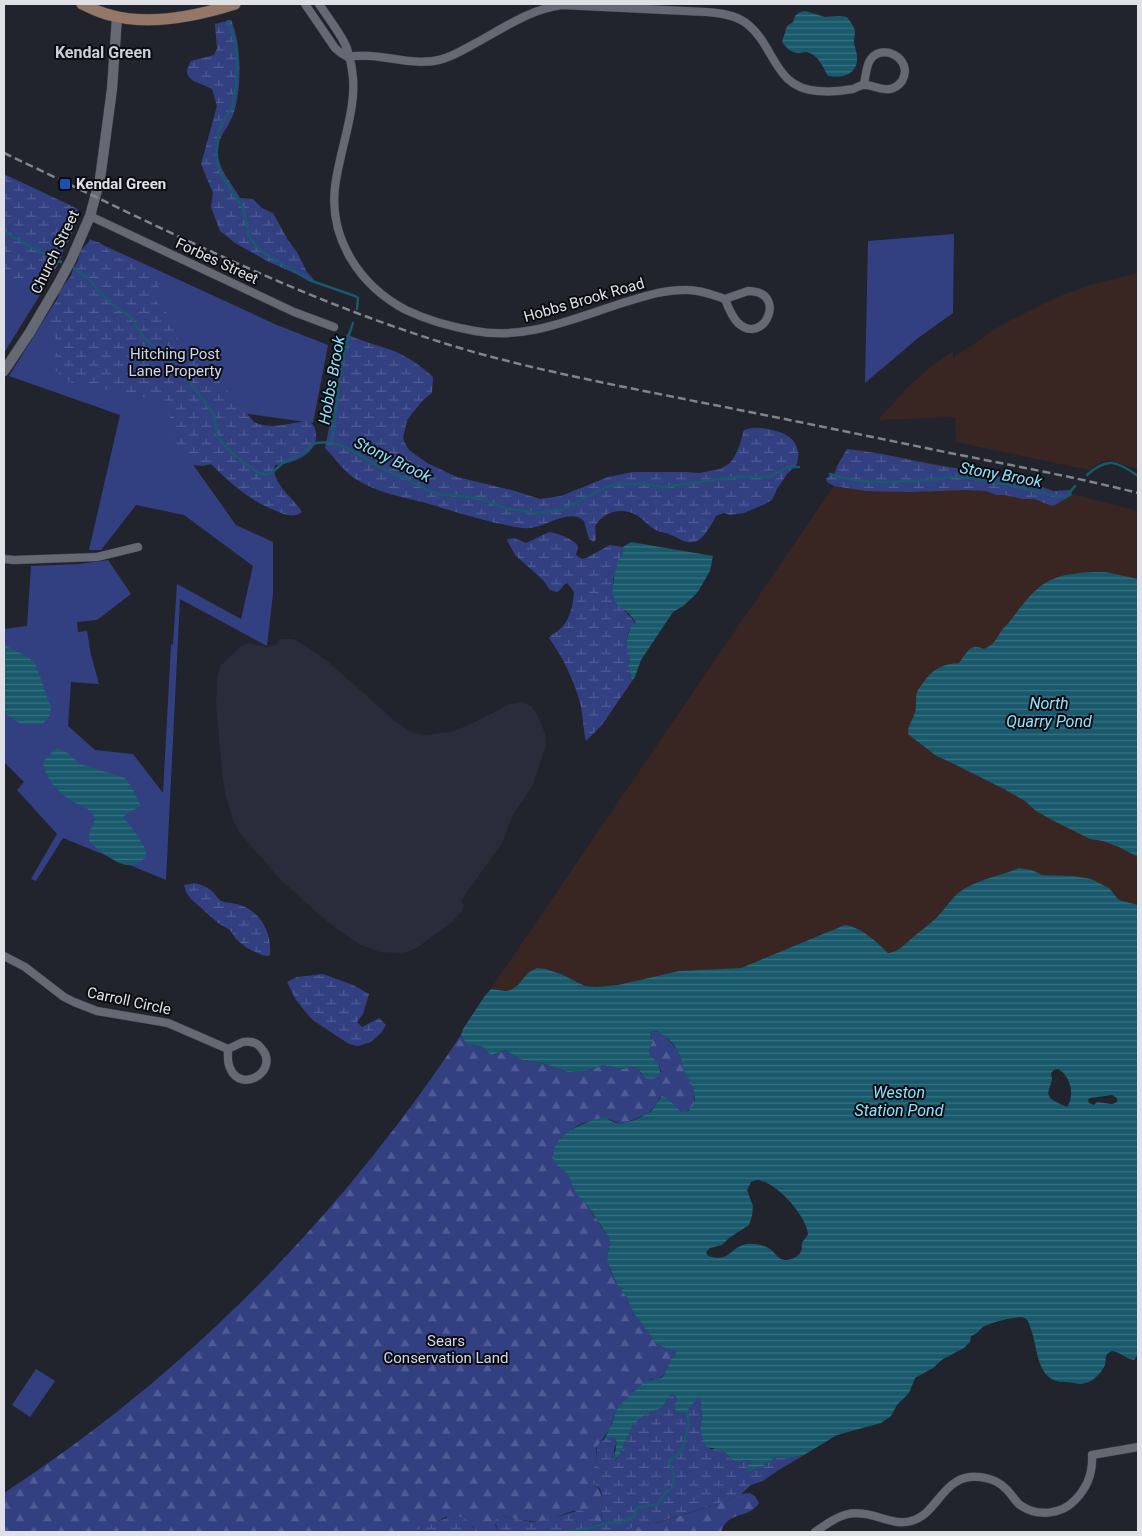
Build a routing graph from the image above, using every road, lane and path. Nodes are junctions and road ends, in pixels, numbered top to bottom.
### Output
1 (82, 4) edge
2 (235, 4) edge
3 (305, 4) edge
4 (319, 4) edge
5 (117, 17) junction
6 (348, 57) junction
7 (864, 85) junction
8 (90, 216) junction
9 (725, 299) junction
10 (334, 327) dead end
11 (4, 371) edge
12 (138, 546) dead end
13 (4, 559) edge
14 (4, 956) edge
15 (228, 1049) junction
16 (1138, 1446) edge
17 (815, 1532) edge

1 - 5 main road
2 - 5 main road
3 - 6 street
4 - 6 street, Hobbs Brook Road
5 - 8 street, Church Street
6 - 7 street
6 - 9 street, Hobbs Brook Road
7 - 7 street
8 - 10 street, Forbes Street
8 - 11 street, Church Street
9 - 9 street
12 - 13 street
14 - 15 street, Carroll Circle
15 - 15 street
16 - 17 street

